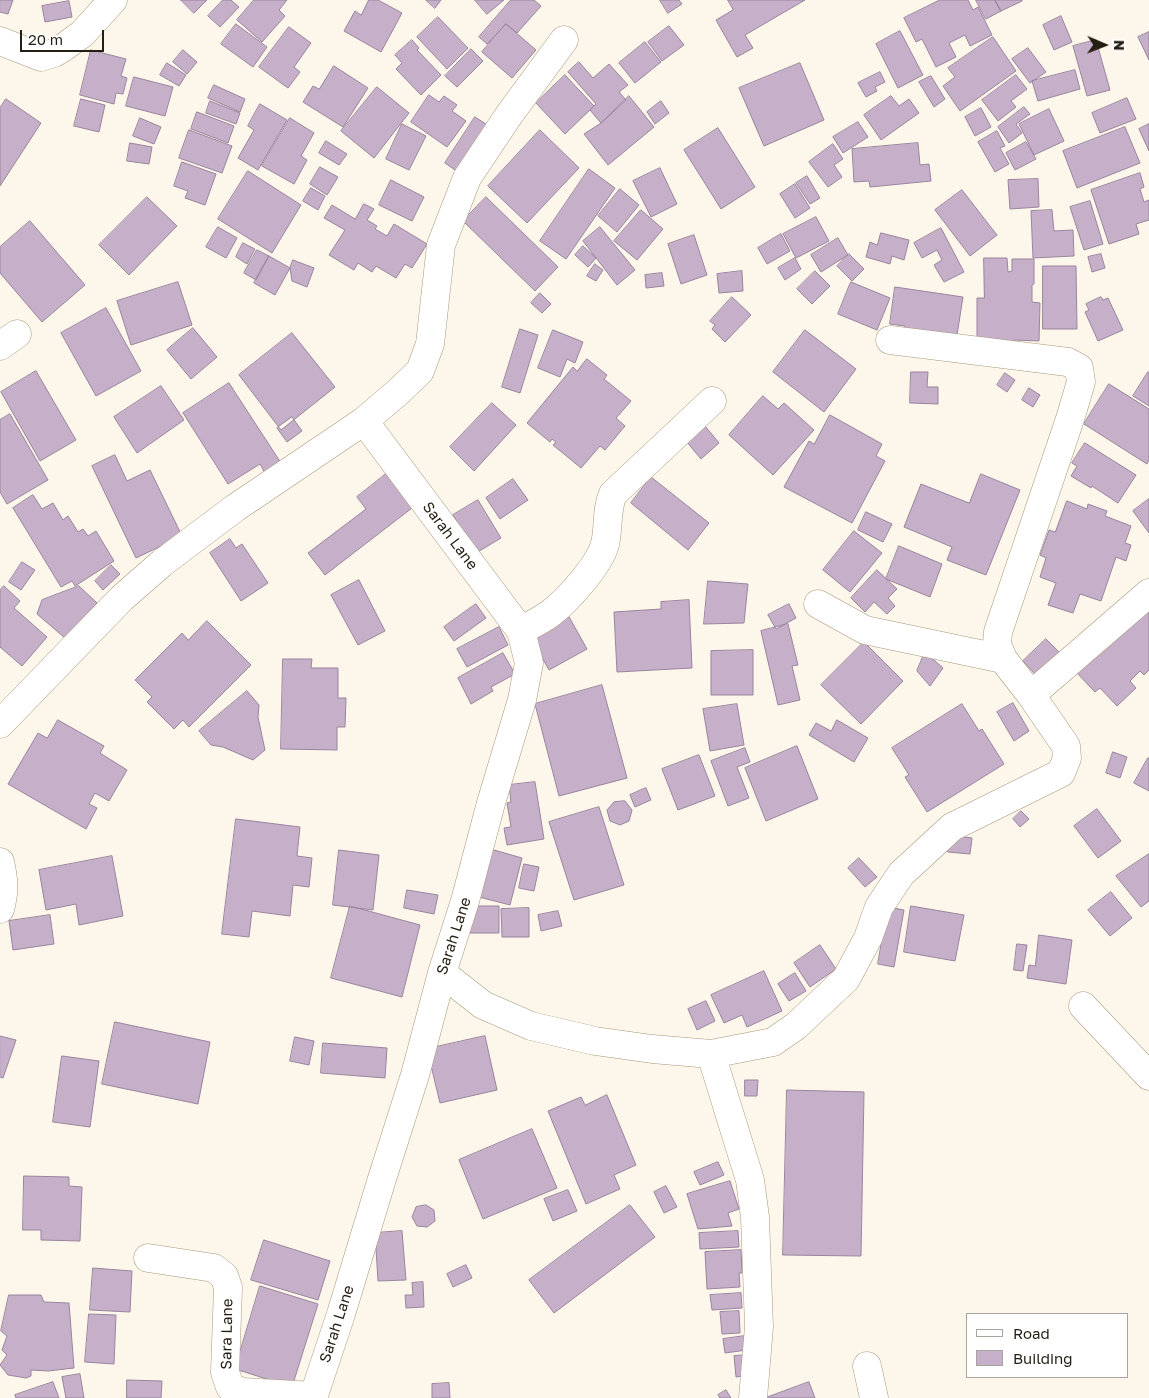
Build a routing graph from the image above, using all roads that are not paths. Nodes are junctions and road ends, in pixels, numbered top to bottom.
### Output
1 (113, 0) edge
2 (564, 40) dead end
3 (0, 41) edge
4 (890, 340) dead end
5 (712, 401) dead end
6 (364, 421) junction
7 (1149, 593) edge
8 (818, 604) dead end
9 (521, 631) junction
10 (1003, 658) junction
11 (1031, 695) junction
12 (0, 724) edge
13 (0, 862) edge
14 (0, 910) edge
15 (442, 973) junction
16 (1083, 1006) dead end
17 (711, 1054) junction
18 (1149, 1076) edge
19 (148, 1258) dead end
20 (867, 1366) dead end
21 (314, 1397) edge
22 (753, 1398) edge
23 (874, 1398) edge

1 - 3 street
2 - 6 street
4 - 10 street
5 - 9 street
6 - 9 street, Sarah Lane
6 - 12 street
7 - 11 street
8 - 10 street
9 - 15 street, Sarah Lane
10 - 11 street
11 - 17 street
13 - 14 street
15 - 17 street
15 - 21 street, Sarah Lane
16 - 18 street
17 - 22 street
19 - 21 street, Sara Lane
20 - 23 street

